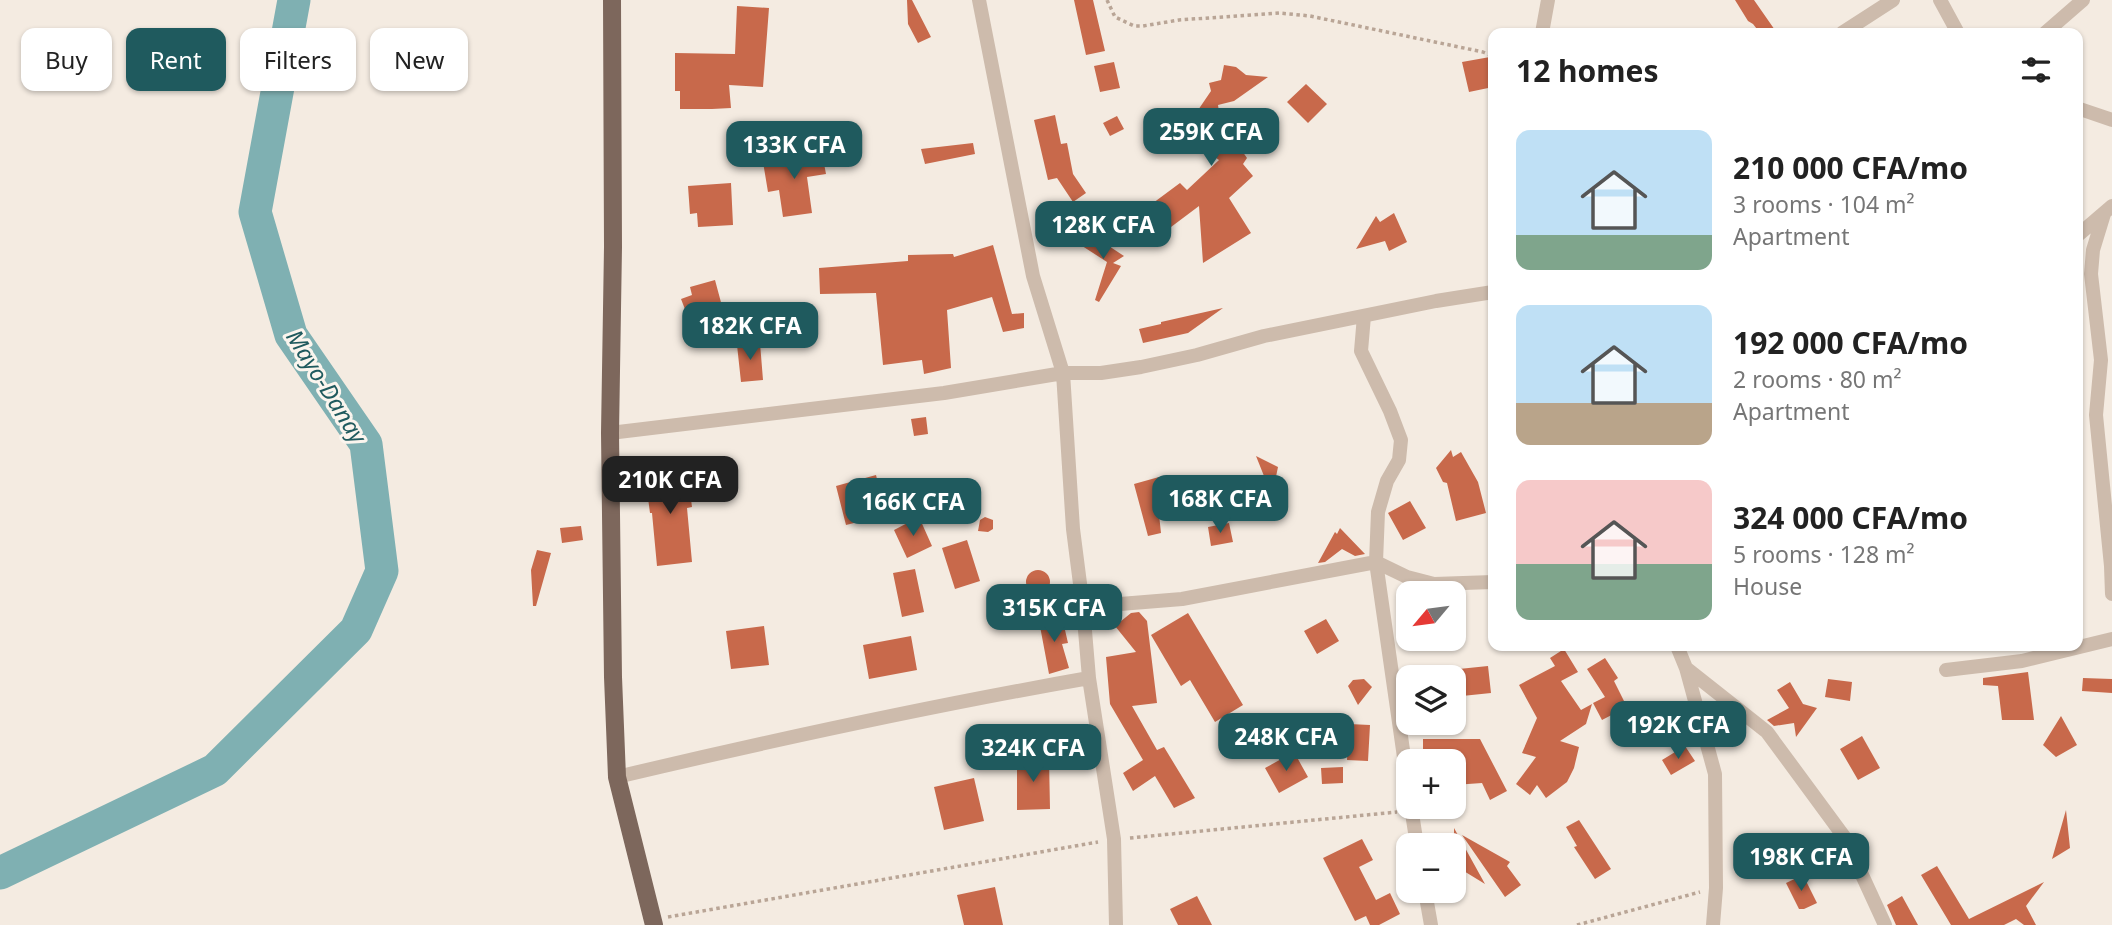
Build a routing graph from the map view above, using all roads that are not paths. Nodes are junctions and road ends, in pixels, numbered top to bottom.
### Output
1 (612, 0) edge
2 (979, 0) edge
3 (1548, 0) edge
4 (1893, 0) edge
5 (1940, 0) edge
6 (2083, 0) edge
7 (1543, 28) edge
8 (1850, 28) edge
9 (1955, 28) edge
10 (2051, 28) edge
11 (2083, 110) edge
12 (2112, 120) edge
13 (2108, 210) edge
14 (2083, 231) edge
15 (1488, 293) edge
16 (1364, 316) junction
17 (1063, 373) junction
18 (610, 433) junction
19 (1376, 562) junction
20 (1488, 582) edge
21 (2112, 594) edge
22 (1083, 607) junction
23 (2112, 639) edge
24 (2083, 646) edge
25 (1679, 651) edge
26 (2063, 651) edge
27 (1686, 667) junction
28 (1945, 670) dead end
29 (1089, 678) junction
30 (1403, 749) edge
31 (617, 777) junction
32 (1427, 903) edge
33 (653, 922) edge
34 (1116, 925) edge
35 (1431, 925) edge
36 (1713, 925) edge
37 (1885, 925) edge

1 - 18 main road
2 - 17 street
3 - 7 street
4 - 8 street
5 - 9 street
6 - 10 street
11 - 12 street
13 - 14 street
13 - 21 street
15 - 16 street
16 - 17 street
16 - 19 street
17 - 18 street
17 - 22 street
18 - 31 main road
19 - 20 street
19 - 22 street
19 - 30 street
22 - 29 street
23 - 24 street
25 - 27 street
26 - 28 street
27 - 36 street
27 - 37 street
29 - 31 street
29 - 34 street
31 - 33 main road
32 - 35 street

